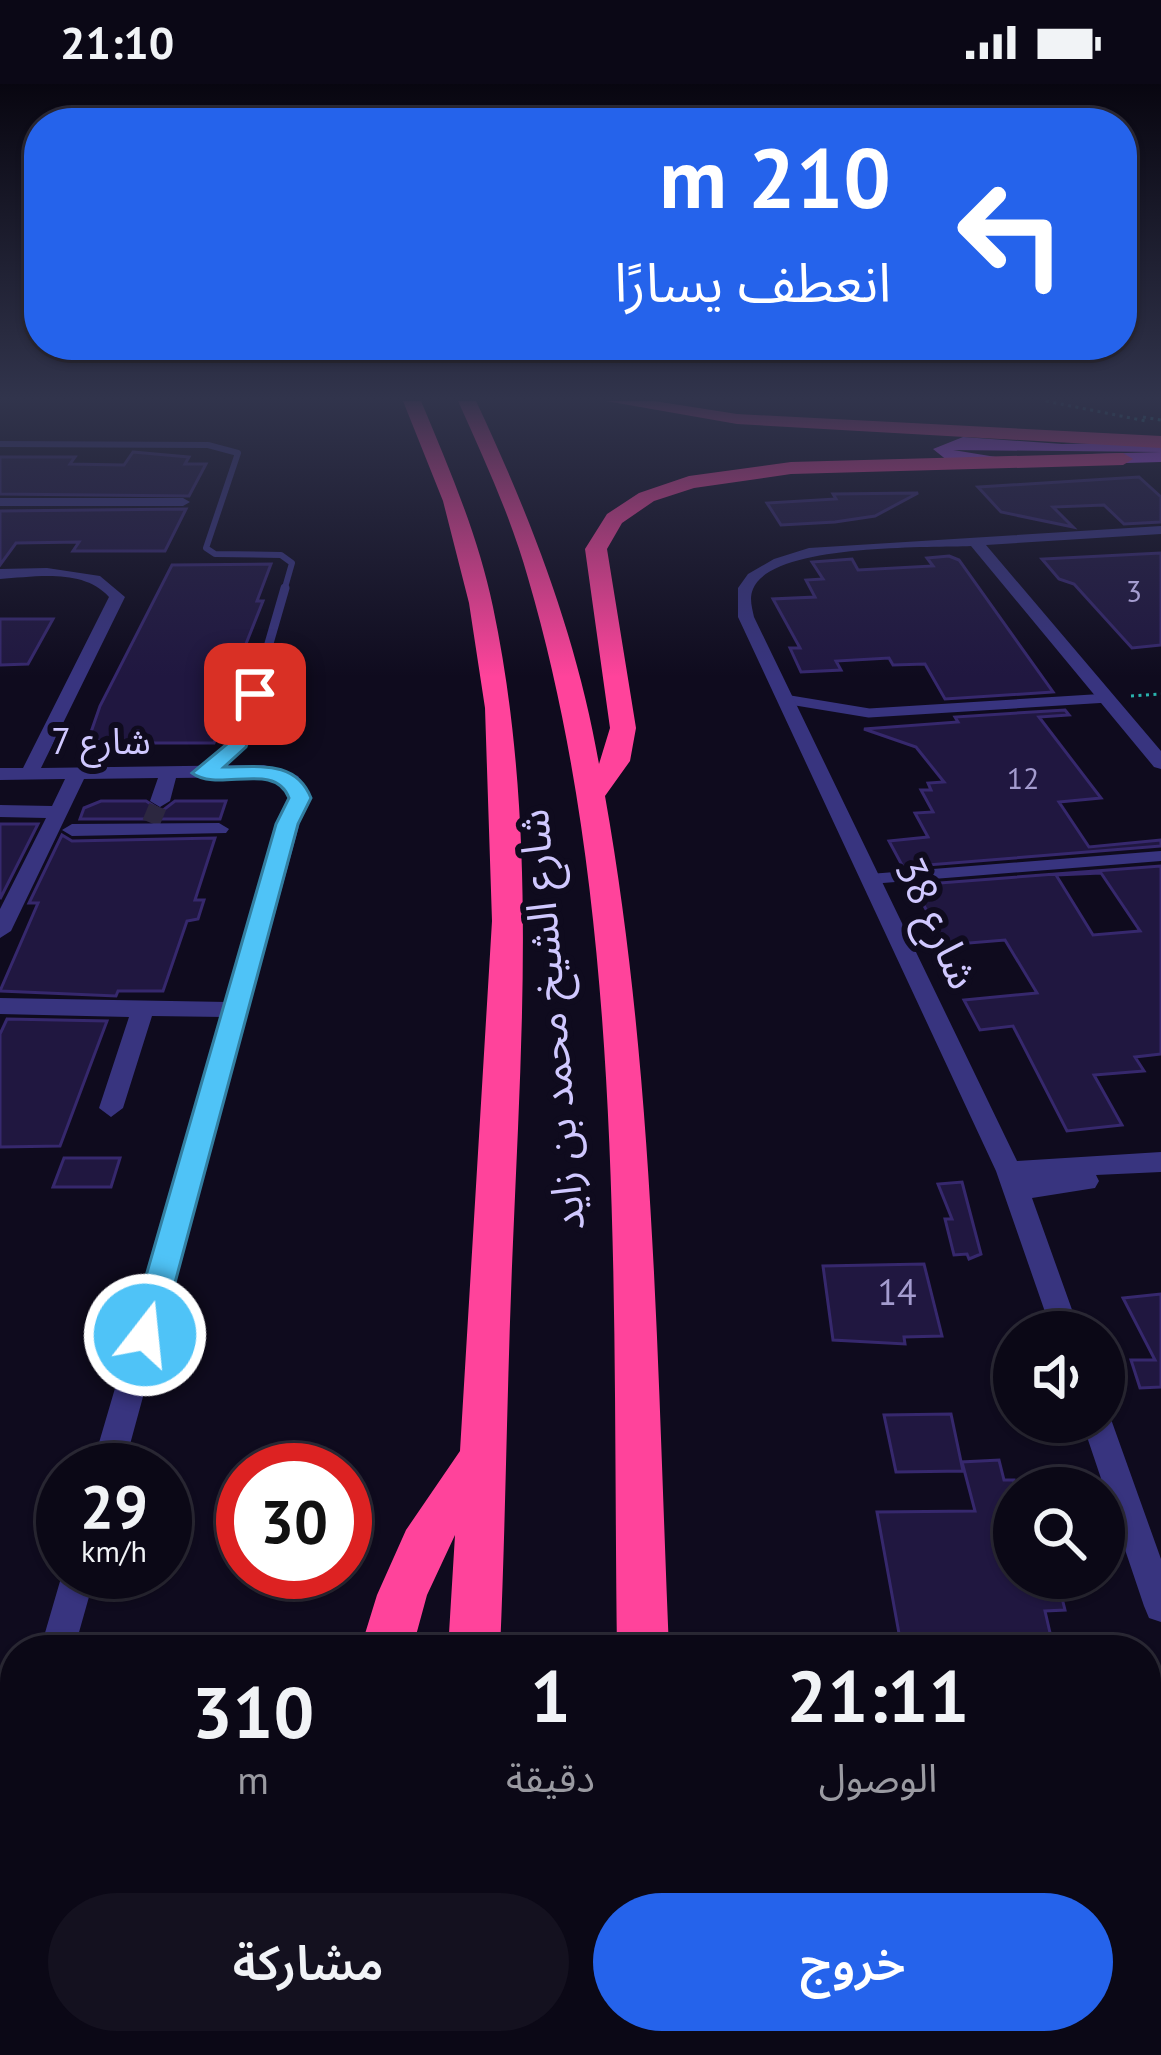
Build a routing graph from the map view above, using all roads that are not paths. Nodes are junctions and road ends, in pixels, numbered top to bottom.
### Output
1 (225, 493) edge
2 (451, 493) edge
3 (510, 493) edge
4 (666, 493) edge
5 (0, 502) edge
6 (183, 502) dead end
7 (1161, 530) edge
8 (981, 540) junction
9 (0, 574) edge
10 (1108, 698) junction
11 (784, 699) junction
12 (1161, 764) edge
13 (203, 773) junction
14 (0, 774) edge
15 (28, 774) junction
16 (77, 774) junction
17 (167, 774) junction
18 (592, 794) junction
19 (160, 801) tunnel mouth
20 (0, 811) edge
21 (65, 821) junction
22 (219, 830) dead end
23 (1161, 856) edge
24 (870, 879) junction
25 (5, 909) edge
26 (0, 931) edge
27 (0, 1006) edge
28 (139, 1010) junction
29 (235, 1010) junction
30 (112, 1108) dead end
31 (1161, 1164) edge
32 (1013, 1181) junction
33 (1059, 1311) edge
34 (115, 1443) edge
35 (1104, 1443) edge
36 (486, 1455) junction
37 (71, 1599) edge
38 (1161, 1606) edge
39 (61, 1635) edge
40 (390, 1635) edge
41 (475, 1635) edge
42 (642, 1635) edge

1 - 13 lane
2 - 36 highway, شارع الشيخ محمد بن زايد
3 - 18 highway, شارع الشيخ محمد بن زايد
4 - 18 highway
5 - 6 street
7 - 8 street
8 - 10 street
8 - 11 street, شارع 38
9 - 15 street
10 - 11 lane
10 - 12 street
11 - 24 street, شارع 38
13 - 17 street, شارع 7
13 - 29 street, شارع 7
14 - 15 street, شارع 7
15 - 16 street, شارع 7
16 - 17 street, شارع 7
16 - 21 street
17 - 19 street
18 - 42 highway, شارع الشيخ محمد بن زايد
20 - 21 street
21 - 22 street
21 - 25 street
23 - 24 lane
24 - 32 street, شارع 38
25 - 26 street
27 - 28 street
28 - 29 street
28 - 30 street
29 - 34 street
31 - 32 street
32 - 33 street, شارع 38
35 - 38 street
36 - 40 highway
36 - 41 highway, شارع الشيخ محمد بن زايد
37 - 39 street

